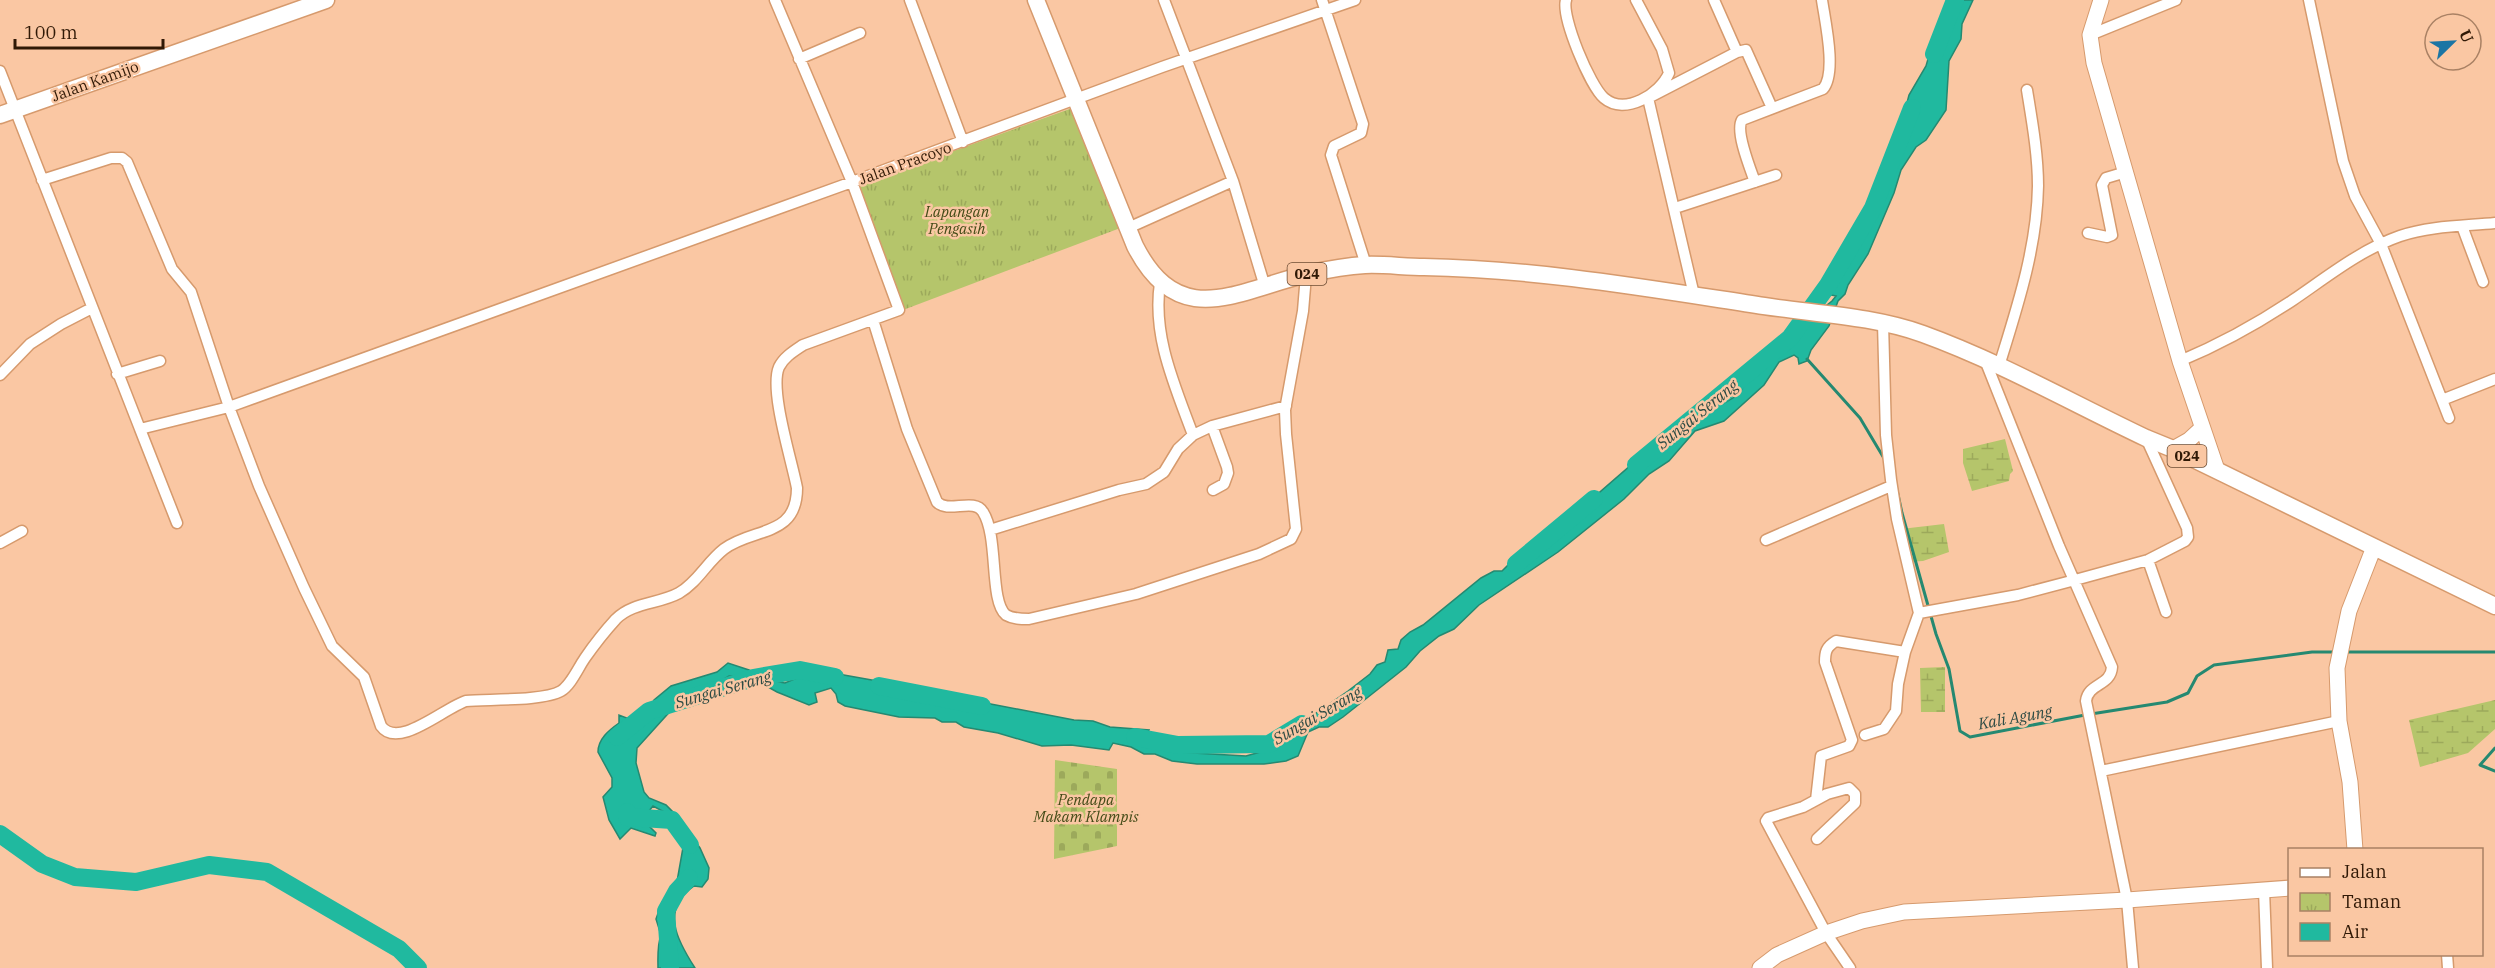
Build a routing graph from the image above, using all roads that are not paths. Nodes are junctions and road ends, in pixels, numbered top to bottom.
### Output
1 (326, 0) edge
2 (775, 0) edge
3 (910, 0) edge
4 (1036, 0) edge
5 (1164, 0) edge
6 (1322, 0) edge
7 (1355, 0) edge
8 (1566, 0) edge
9 (1636, 0) edge
10 (1714, 0) edge
11 (1822, 0) edge
12 (2101, 0) edge
13 (2176, 0) edge
14 (2308, 0) edge
15 (1325, 11) junction
16 (860, 33) dead end
17 (2090, 35) junction
18 (1737, 52) junction
19 (799, 59) junction
20 (1188, 60) junction
21 (0, 71) edge
22 (2027, 90) dead end
23 (1648, 98) junction
24 (1077, 100) junction
25 (1772, 108) junction
26 (7, 112) edge
27 (963, 142) junction
28 (2126, 172) junction
29 (1776, 175) dead end
30 (42, 180) junction
31 (852, 182) junction
32 (1233, 182) junction
33 (1755, 182) junction
34 (1675, 208) junction
35 (2495, 223) edge
36 (2462, 226) junction
37 (1128, 228) junction
38 (2088, 233) dead end
39 (2381, 244) junction
40 (1366, 265) junction
41 (1306, 274) junction
42 (2483, 282) dead end
43 (1160, 283) junction
44 (1265, 287) junction
45 (1694, 295) junction
46 (92, 308) junction
47 (873, 320) junction
48 (1878, 322) junction
49 (160, 361) dead end
50 (2180, 361) junction
51 (1992, 363) junction
52 (0, 375) edge
53 (117, 375) junction
54 (2495, 379) edge
55 (2442, 400) junction
56 (1286, 406) junction
57 (229, 407) junction
58 (2449, 418) dead end
59 (1212, 426) junction
60 (2202, 428) junction
61 (140, 429) junction
62 (1193, 435) junction
63 (2146, 438) junction
64 (2174, 449) junction
65 (2217, 470) junction
66 (1891, 483) junction
67 (1213, 490) dead end
68 (177, 523) dead end
69 (990, 530) junction
70 (22, 531) dead end
71 (1766, 540) dead end
72 (0, 543) edge
73 (2374, 547) junction
74 (2148, 560) junction
75 (2075, 580) junction
76 (2495, 606) edge
77 (1921, 612) junction
78 (2166, 612) dead end
79 (1905, 652) junction
80 (2339, 721) junction
81 (1865, 735) dead end
82 (2101, 771) junction
83 (1815, 800) junction
84 (1817, 839) dead end
85 (2355, 848) edge
86 (2288, 888) edge
87 (2264, 890) junction
88 (2127, 900) junction
89 (1826, 933) junction
90 (1760, 968) edge
91 (1850, 968) edge
92 (2133, 968) edge
93 (2267, 968) edge

1 - 26 main road, Jalan Kamijo
2 - 19 street, Jalan Pracoyo
3 - 27 street
4 - 24 main road, 024
5 - 20 street
6 - 15 street
7 - 15 street, Jalan Pracoyo
8 - 23 street
9 - 23 street
10 - 18 street
11 - 25 street
12 - 17 street
13 - 17 street
14 - 39 street
15 - 20 street, Jalan Pracoyo
15 - 40 street
16 - 19 street
17 - 28 street
18 - 23 street
18 - 25 street
19 - 31 street, Jalan Pracoyo
20 - 24 street, Jalan Pracoyo
20 - 32 street
21 - 26 street
22 - 51 street
23 - 34 street
24 - 27 street, Jalan Pracoyo
24 - 37 main road, 024
25 - 33 street
26 - 30 street
27 - 31 street, Jalan Pracoyo
28 - 38 street
28 - 50 street
29 - 33 street
30 - 46 street
30 - 57 street
31 - 47 street
31 - 57 street
32 - 37 street
32 - 44 street
33 - 34 street
34 - 45 street
35 - 36 street
36 - 39 street
36 - 42 street
37 - 43 main road, 024
39 - 50 street
39 - 55 street
40 - 41 main road, 024
40 - 45 main road, 024
41 - 44 main road, 024
41 - 56 street
43 - 44 main road, 024
43 - 62 street
45 - 48 main road, 024
46 - 52 street
46 - 53 street
47 - 57 street
47 - 69 street
48 - 51 main road, 024
48 - 66 street
49 - 53 street
50 - 60 street
51 - 63 main road, 024
51 - 75 street
53 - 61 street
54 - 55 street
55 - 58 street
56 - 59 street
56 - 69 street
57 - 61 street
59 - 62 street
59 - 67 street
60 - 64 street
60 - 65 street
61 - 68 street
62 - 69 street
63 - 64 main road, 024
63 - 74 street
64 - 65 main road, 024
65 - 73 main road, 024
66 - 71 street
66 - 77 street
70 - 72 street
73 - 76 main road, 024
73 - 80 street
74 - 75 street
74 - 78 street
75 - 77 street
75 - 82 street
77 - 79 street
79 - 81 street
79 - 83 street
80 - 82 street
80 - 85 street
82 - 88 street
83 - 84 street
83 - 89 street
86 - 87 street
87 - 88 street
87 - 93 street
88 - 89 street
88 - 92 street
89 - 90 street
89 - 91 street

